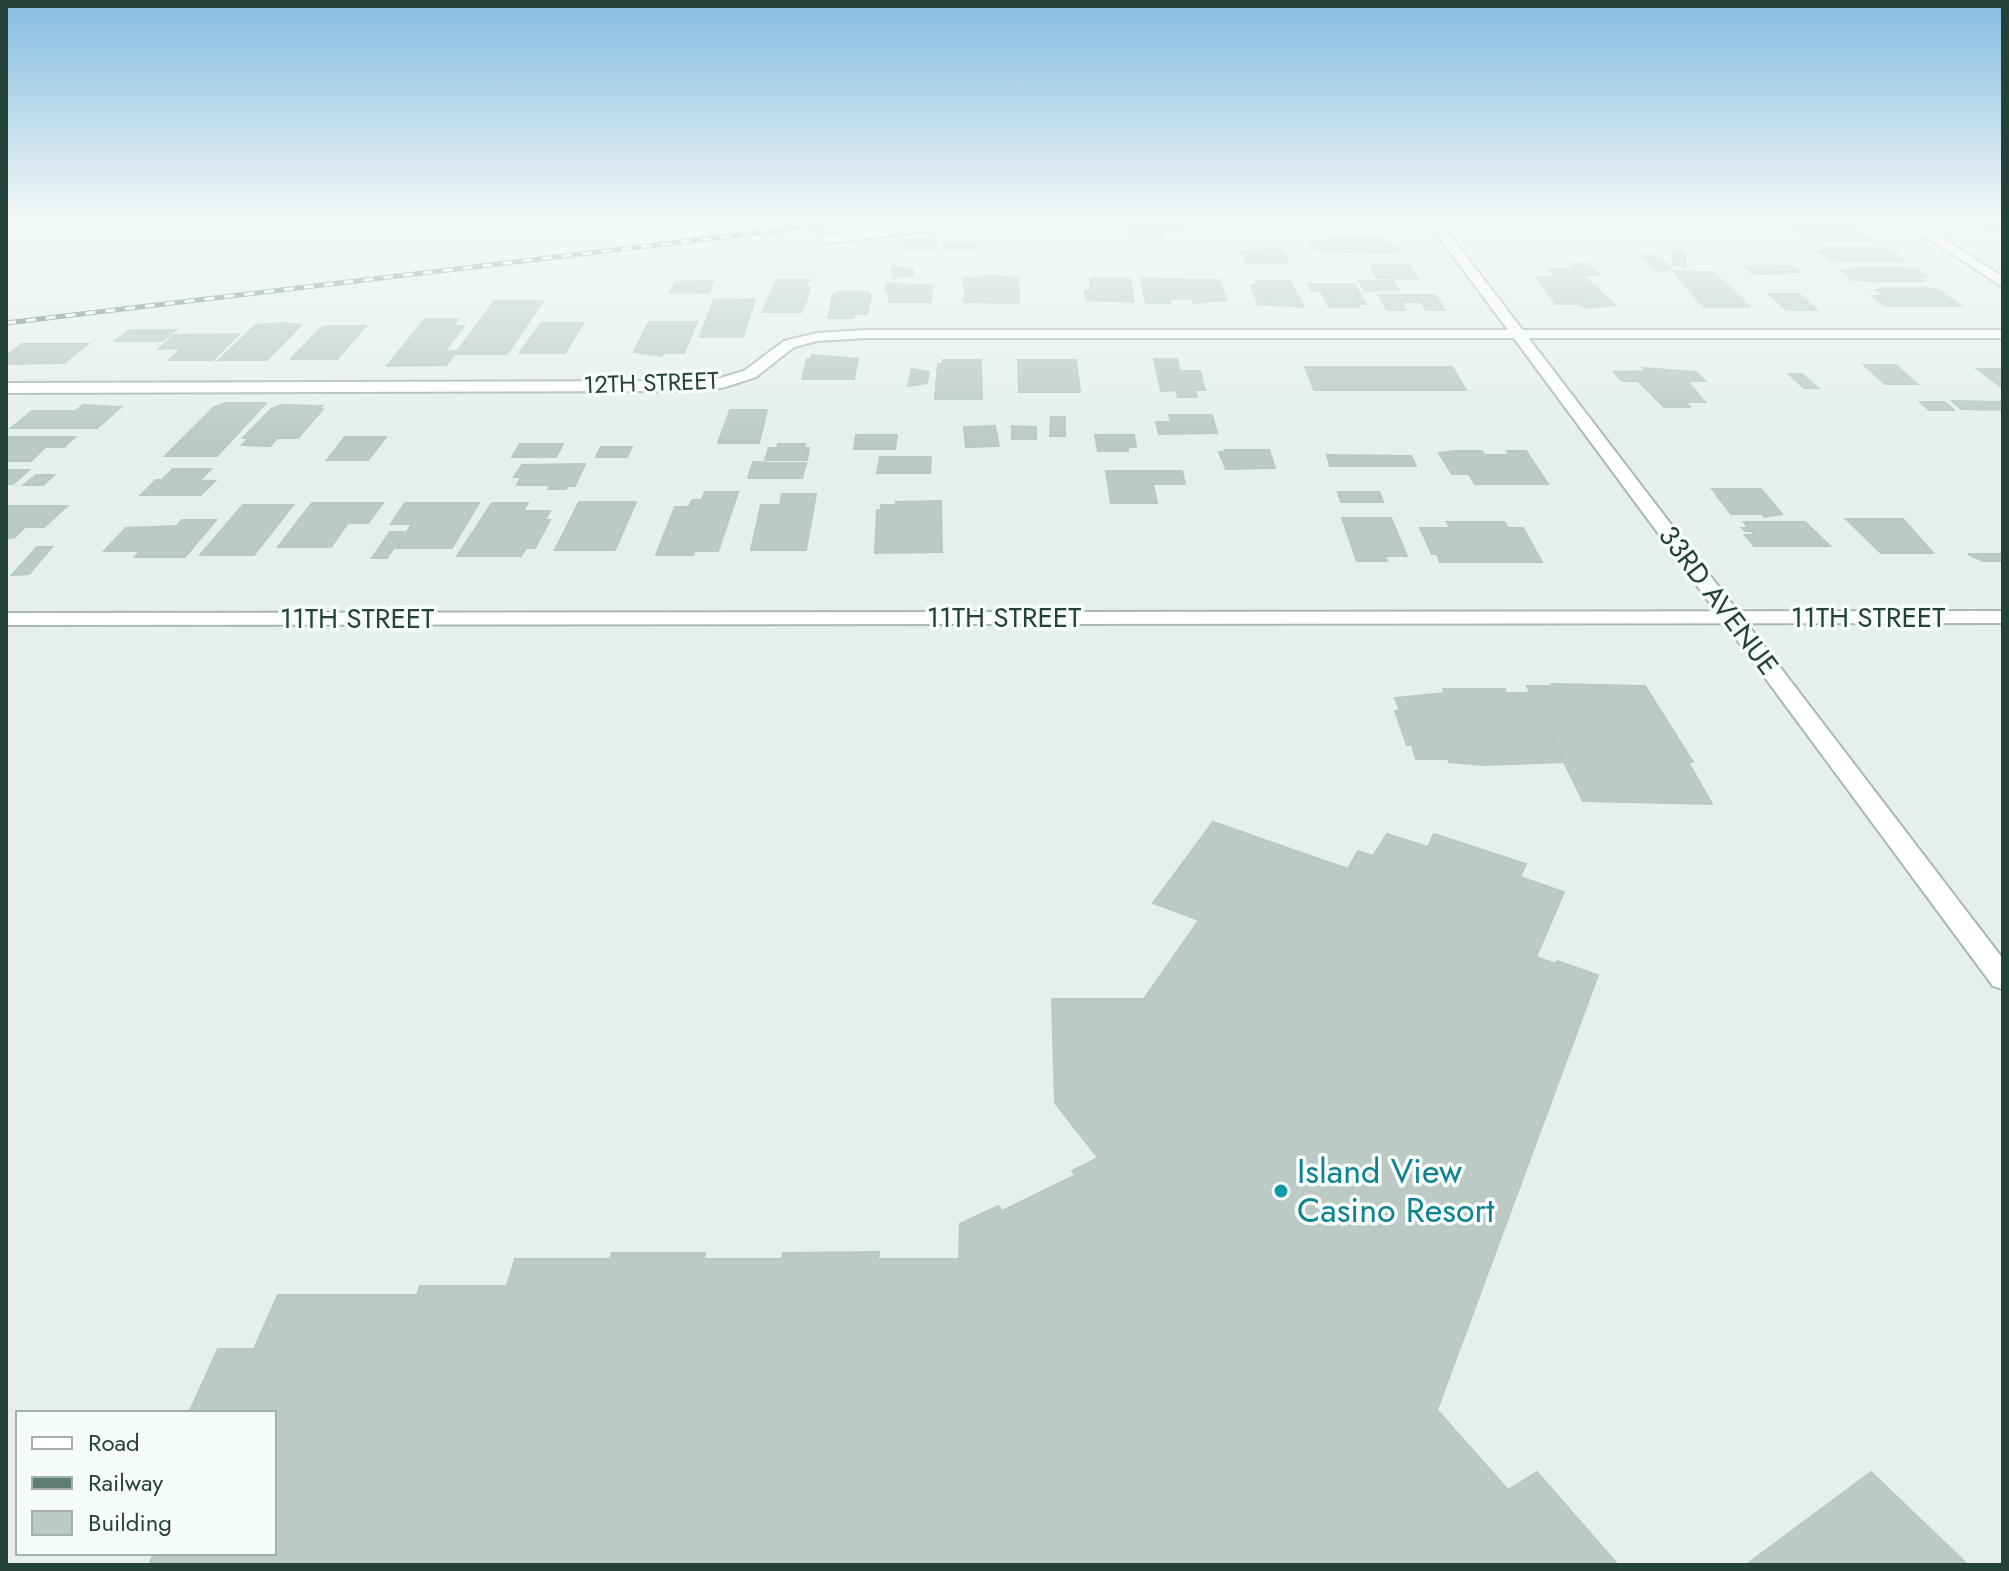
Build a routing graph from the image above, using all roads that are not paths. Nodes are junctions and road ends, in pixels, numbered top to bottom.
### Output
1 (1489, 295) edge
2 (1518, 334) junction
3 (2003, 334) edge
4 (6, 388) edge
5 (1733, 617) junction
6 (2003, 617) edge
7 (6, 619) edge
8 (2003, 979) edge

1 - 2 street, 33RD AVENUE
2 - 3 street, 12TH STREET
2 - 4 street, 12TH STREET
2 - 5 street, 33RD AVENUE
5 - 6 street, 11TH STREET
5 - 7 street, 11TH STREET
5 - 8 street, 33RD AVENUE

